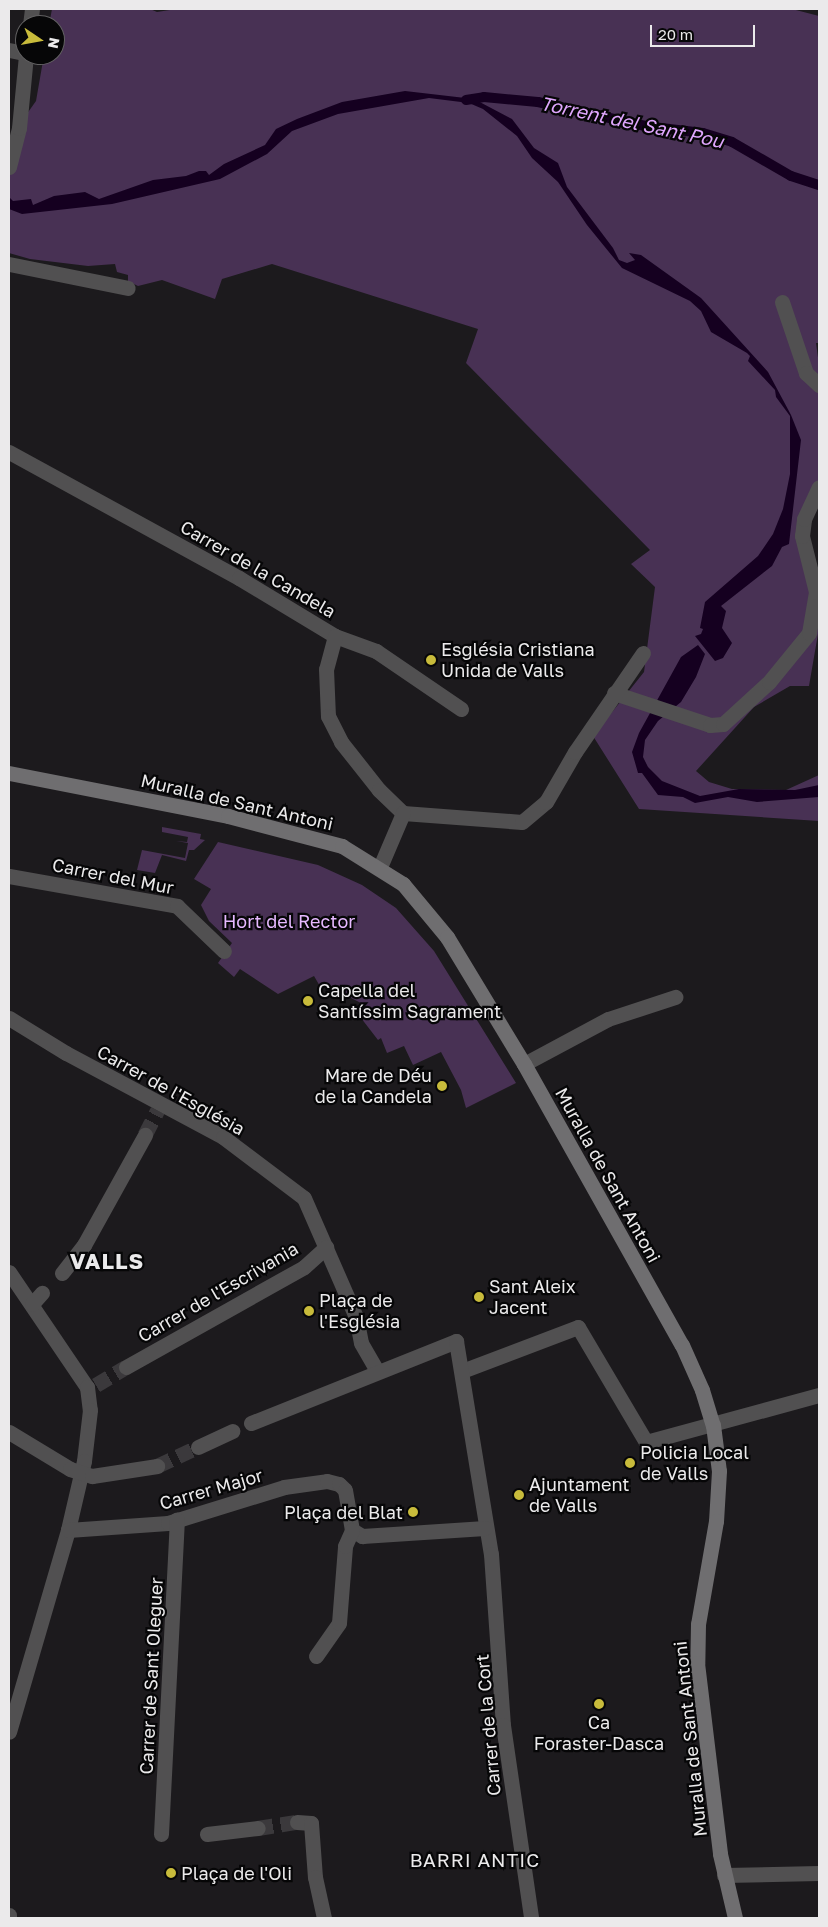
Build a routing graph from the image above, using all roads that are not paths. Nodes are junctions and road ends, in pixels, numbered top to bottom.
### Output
1 (25, 65) edge
2 (9, 167) edge
3 (9, 264) edge
4 (128, 288) dead end
5 (782, 302) dead end
6 (819, 385) edge
7 (9, 452) edge
8 (819, 487) edge
9 (335, 636) junction
10 (644, 654) dead end
11 (619, 696) junction
12 (461, 709) dead end
13 (9, 773) edge
14 (403, 812) junction
15 (380, 868) junction
16 (9, 876) edge
17 (224, 951) dead end
18 (675, 997) dead end
19 (9, 1018) edge
20 (524, 1064) junction
21 (144, 1135) tunnel mouth
22 (326, 1247) junction
23 (9, 1272) edge
24 (32, 1304) junction
25 (126, 1367) tunnel mouth
26 (377, 1371) junction
27 (462, 1371) junction
28 (819, 1395) edge
29 (252, 1423) dead end
30 (713, 1425) junction
31 (9, 1432) edge
32 (232, 1432) dead end
33 (198, 1447) tunnel mouth
34 (156, 1466) tunnel mouth
35 (81, 1472) junction
36 (177, 1522) junction
37 (485, 1528) junction
38 (68, 1530) junction
39 (352, 1530) junction
40 (316, 1656) dead end
41 (9, 1732) edge
42 (304, 1822) dead end
43 (258, 1828) tunnel mouth
44 (160, 1834) dead end
45 (207, 1834) dead end
46 (819, 1873) edge
47 (724, 1875) junction
48 (324, 1918) edge
49 (531, 1918) edge
50 (735, 1918) edge

1 - 2 street
3 - 4 street
5 - 6 street
7 - 9 street, Carrer de la Candela
8 - 11 street
9 - 12 street
9 - 14 street, Carrer de la Candela
10 - 11 street
11 - 14 street
13 - 15 main road, Muralla de Sant Antoni
14 - 15 street
15 - 20 main road, Muralla de Sant Antoni
16 - 17 street, Carrer del Mur
18 - 20 street
19 - 22 street, Carrer de l'Església
20 - 30 main road, Muralla de Sant Antoni
21 - 24 street
22 - 25 street, Carrer de l'Escrivania
22 - 26 street, Carrer de l'Església
23 - 24 street
24 - 35 street
26 - 27 street
26 - 29 street
27 - 30 street
27 - 37 street
28 - 30 street
30 - 47 main road, Muralla de Sant Antoni
31 - 35 street
32 - 33 street
34 - 35 street
35 - 38 street
36 - 38 street, Carrer Major
36 - 39 street, Carrer Major
36 - 44 street, Carrer de Sant Oleguer
37 - 39 street
37 - 49 street, Carrer de la Cort
38 - 41 street
39 - 40 street
42 - 48 street
43 - 45 street
46 - 47 street
47 - 50 main road, Muralla de Sant Antoni

